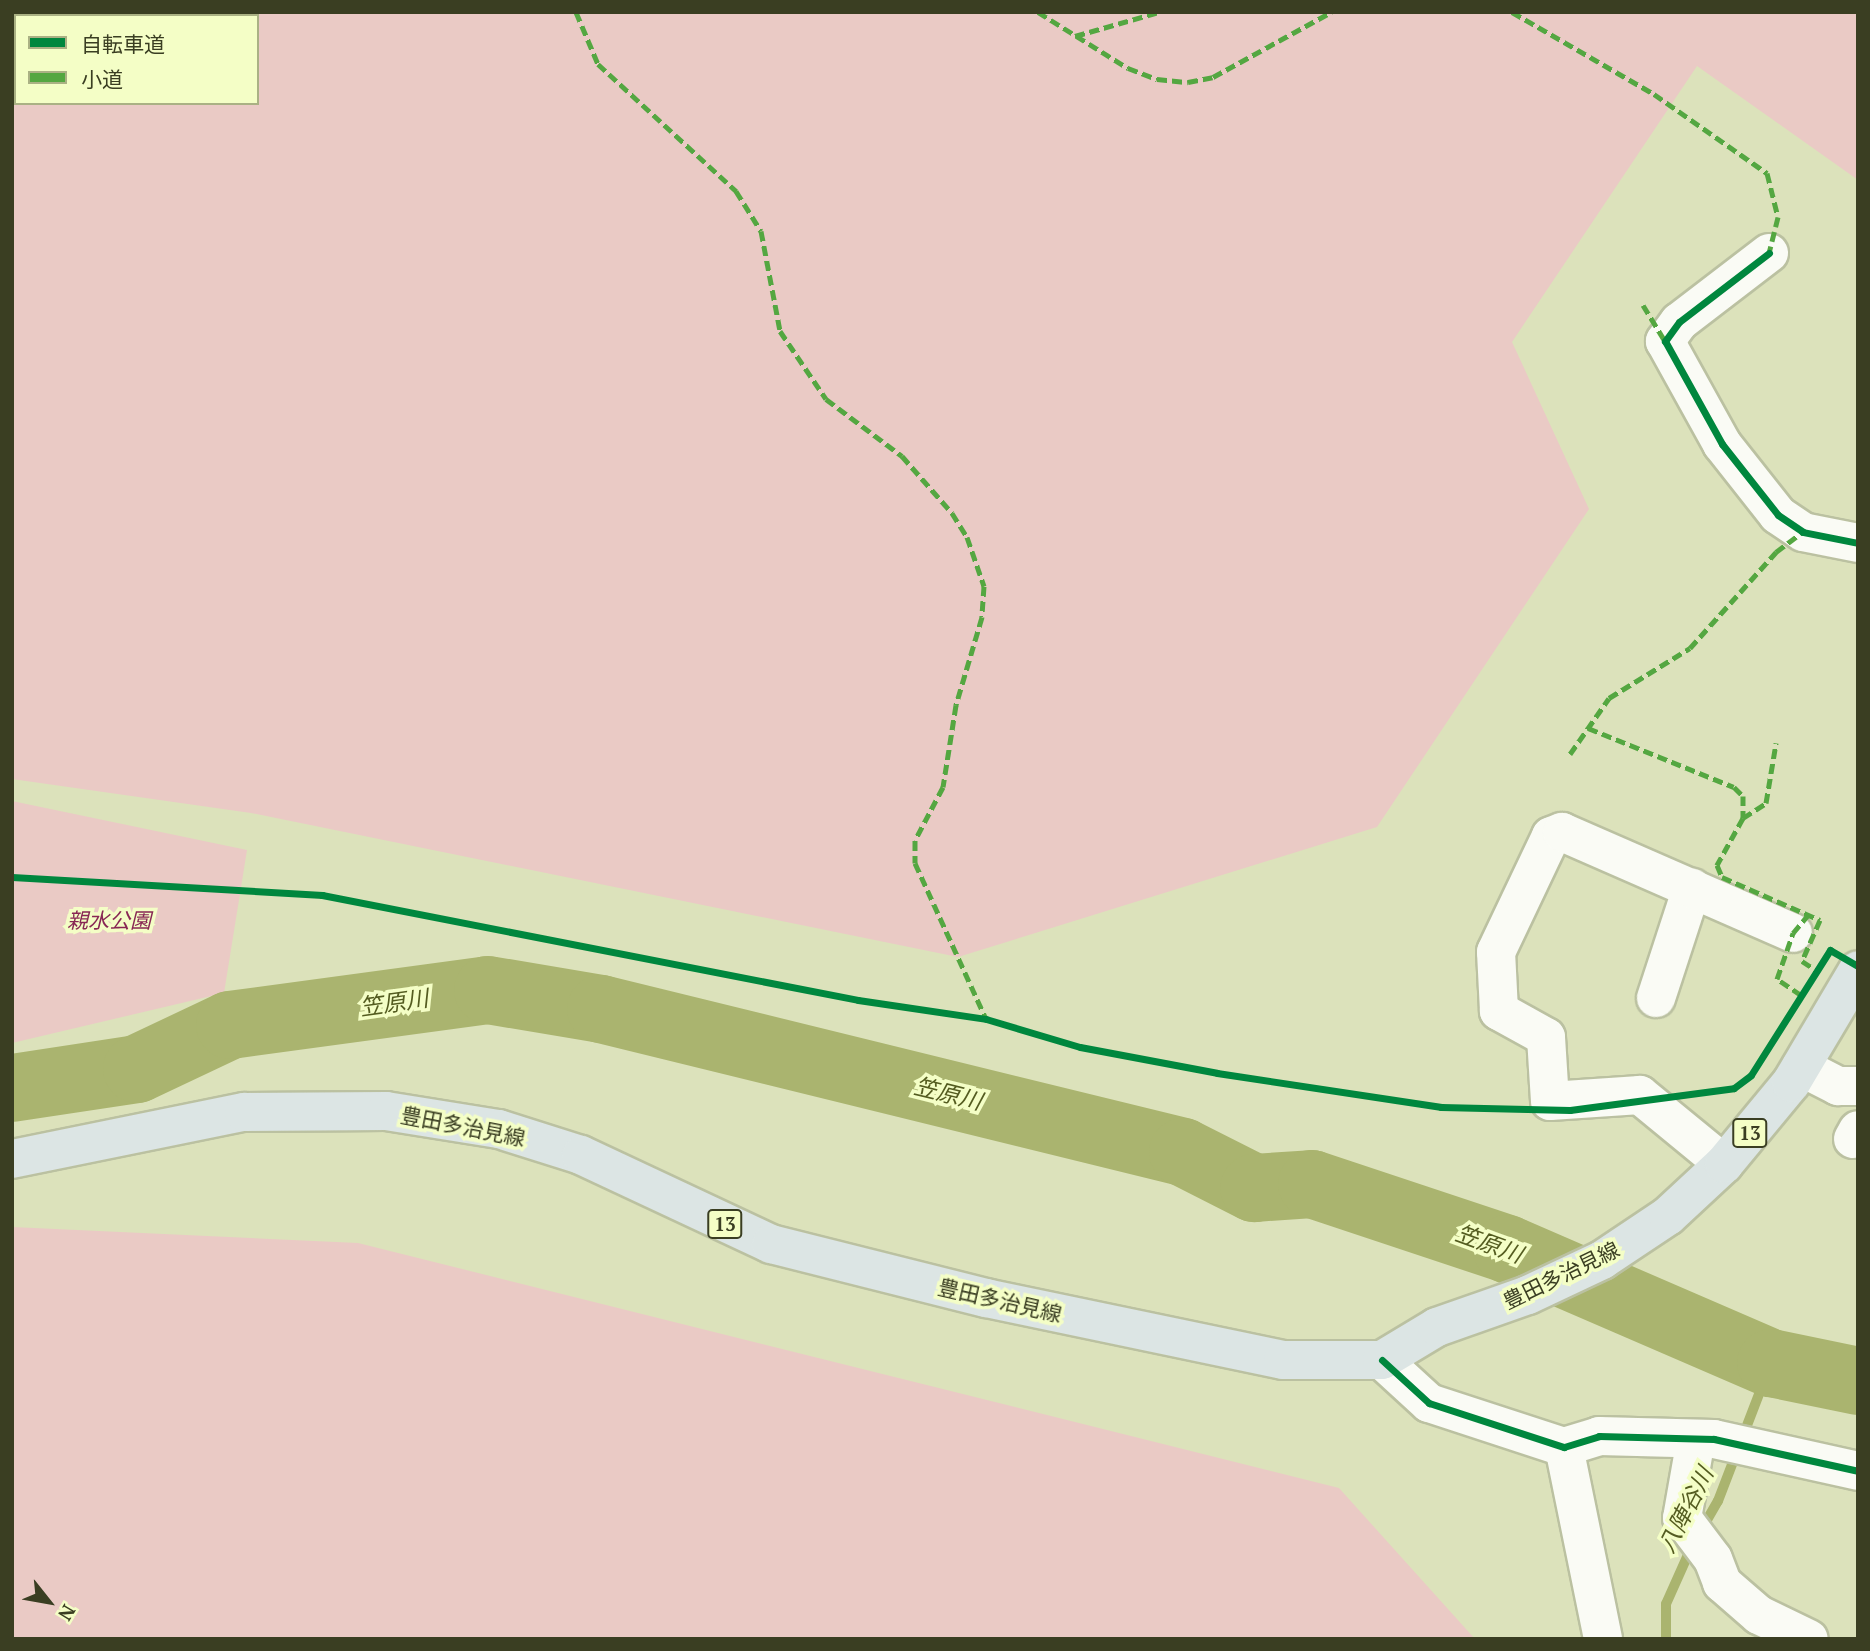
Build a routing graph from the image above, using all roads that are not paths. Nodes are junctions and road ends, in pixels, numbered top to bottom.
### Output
1 (1769, 253) dead end
2 (1858, 543) edge
3 (1692, 888) junction
4 (1793, 933) dead end
5 (1858, 970) edge
6 (1657, 998) dead end
7 (1801, 1067) junction
8 (1858, 1086) edge
9 (12, 1159) edge
10 (1724, 1164) junction
11 (1382, 1360) junction
12 (1705, 1439) junction
13 (1564, 1447) junction
14 (1858, 1471) edge
15 (1594, 1631) edge
16 (1809, 1639) edge

1 - 2 street
3 - 4 street
3 - 6 street
3 - 10 street
5 - 7 main road, 豊田多治見線 / 13
7 - 8 street
7 - 10 main road, 豊田多治見線 / 13
9 - 11 main road, 豊田多治見線 / 13
10 - 11 main road, 豊田多治見線 / 13
11 - 13 street
12 - 13 street
12 - 14 street
12 - 16 street
13 - 15 street

